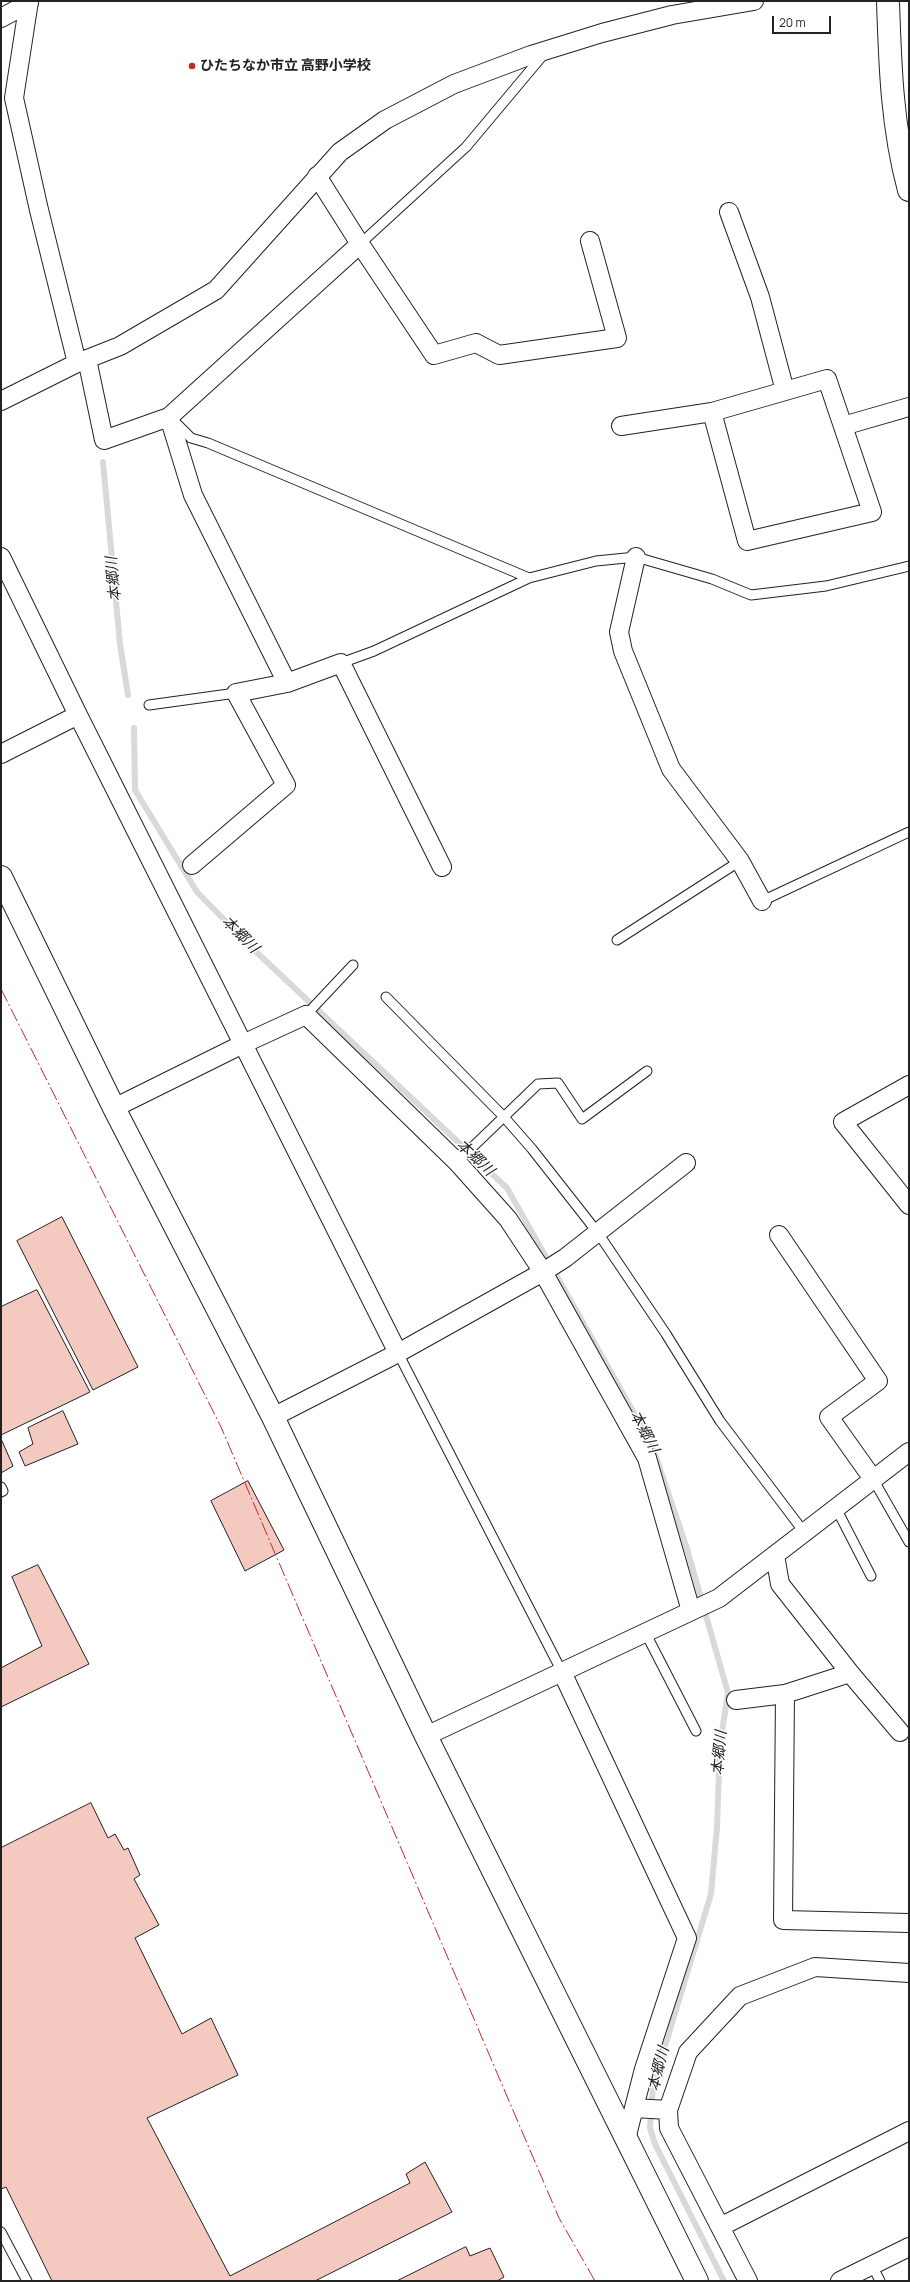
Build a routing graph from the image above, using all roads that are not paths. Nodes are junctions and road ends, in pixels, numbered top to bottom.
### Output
1 (754, 1) edge
2 (888, 1) edge
3 (29, 2) edge
4 (1, 18) edge
5 (547, 50) junction
6 (317, 176) junction
7 (909, 190) edge
8 (729, 212) dead end
9 (590, 241) dead end
10 (360, 244) junction
11 (82, 361) junction
12 (785, 391) junction
13 (1, 401) edge
14 (909, 407) edge
15 (712, 412) junction
16 (170, 417) junction
17 (621, 426) dead end
18 (843, 426) junction
19 (636, 556) junction
20 (1, 557) edge
21 (909, 566) edge
22 (529, 578) junction
23 (341, 663) junction
24 (287, 683) junction
25 (236, 692) junction
26 (149, 705) dead end
27 (78, 715) junction
28 (1, 754) edge
29 (909, 832) edge
30 (740, 861) junction
31 (192, 865) dead end
32 (442, 867) dead end
33 (1, 878) edge
34 (762, 901) joint
35 (617, 940) dead end
36 (353, 965) dead end
37 (386, 997) dead end
38 (306, 1015) junction
39 (243, 1044) junction
40 (646, 1071) dead end
41 (909, 1085) edge
42 (114, 1108) junction
43 (504, 1116) junction
44 (457, 1162) junction
45 (686, 1163) dead end
46 (909, 1205) edge
47 (598, 1233) junction
48 (779, 1235) dead end
49 (543, 1272) junction
50 (398, 1353) junction
51 (273, 1416) junction
52 (909, 1452) edge
53 (873, 1480) junction
54 (1, 1487) edge
55 (1, 1492) edge
56 (836, 1508) junction
57 (804, 1532) junction
58 (909, 1542) edge
59 (775, 1555) junction
60 (871, 1576) dead end
61 (691, 1611) junction
62 (646, 1632) junction
63 (562, 1672) junction
64 (850, 1673) junction
65 (785, 1694) junction
66 (736, 1700) dead end
67 (696, 1732) dead end
68 (900, 1732) dead end
69 (426, 1736) junction
70 (909, 1923) edge
71 (909, 1973) edge
72 (635, 2108) junction
73 (668, 2110) junction
74 (909, 2131) edge
75 (626, 2139) junction
76 (720, 2227) junction
77 (1, 2232) edge
78 (909, 2247) edge
79 (876, 2273) edge
80 (27, 2281) edge
81 (697, 2281) edge
82 (748, 2281) edge
83 (840, 2281) edge

1 - 5 street
2 - 7 street
3 - 4 street
3 - 11 street
5 - 6 street
5 - 10 lane
6 - 10 street
6 - 11 street
8 - 12 street
9 - 10 street
10 - 16 street
11 - 13 street
11 - 16 street
12 - 15 street
12 - 18 street
14 - 18 street
15 - 17 street
15 - 18 street
16 - 22 lane
16 - 24 street
19 - 21 lane
19 - 22 lane
19 - 30 street
20 - 27 street
22 - 23 lane
23 - 24 street
23 - 32 street
24 - 25 street
25 - 26 lane
25 - 31 street
27 - 28 street
27 - 39 street
29 - 34 lane
30 - 34 street
30 - 35 lane
33 - 42 street
36 - 38 lane
37 - 43 lane
38 - 39 street
38 - 44 street
39 - 42 street
39 - 50 street
40 - 43 lane
41 - 46 street
42 - 51 street
43 - 44 lane
43 - 47 lane
44 - 49 street
45 - 47 street
47 - 49 street
47 - 57 lane
48 - 53 street
49 - 50 street
49 - 61 street
50 - 51 street
50 - 63 lane
51 - 69 street
52 - 53 street
53 - 56 street
53 - 58 lane
54 - 55 lane
56 - 57 street
56 - 60 lane
57 - 59 street
59 - 61 street
59 - 64 street
61 - 62 street
62 - 63 street
62 - 67 lane
63 - 69 street
63 - 72 street
64 - 65 street
64 - 68 street
65 - 66 street
65 - 70 street
69 - 75 street
71 - 73 street
72 - 73 street
72 - 75 street
73 - 76 street
74 - 76 street
75 - 81 street
76 - 82 street
77 - 80 lane
78 - 79 street
79 - 83 street

